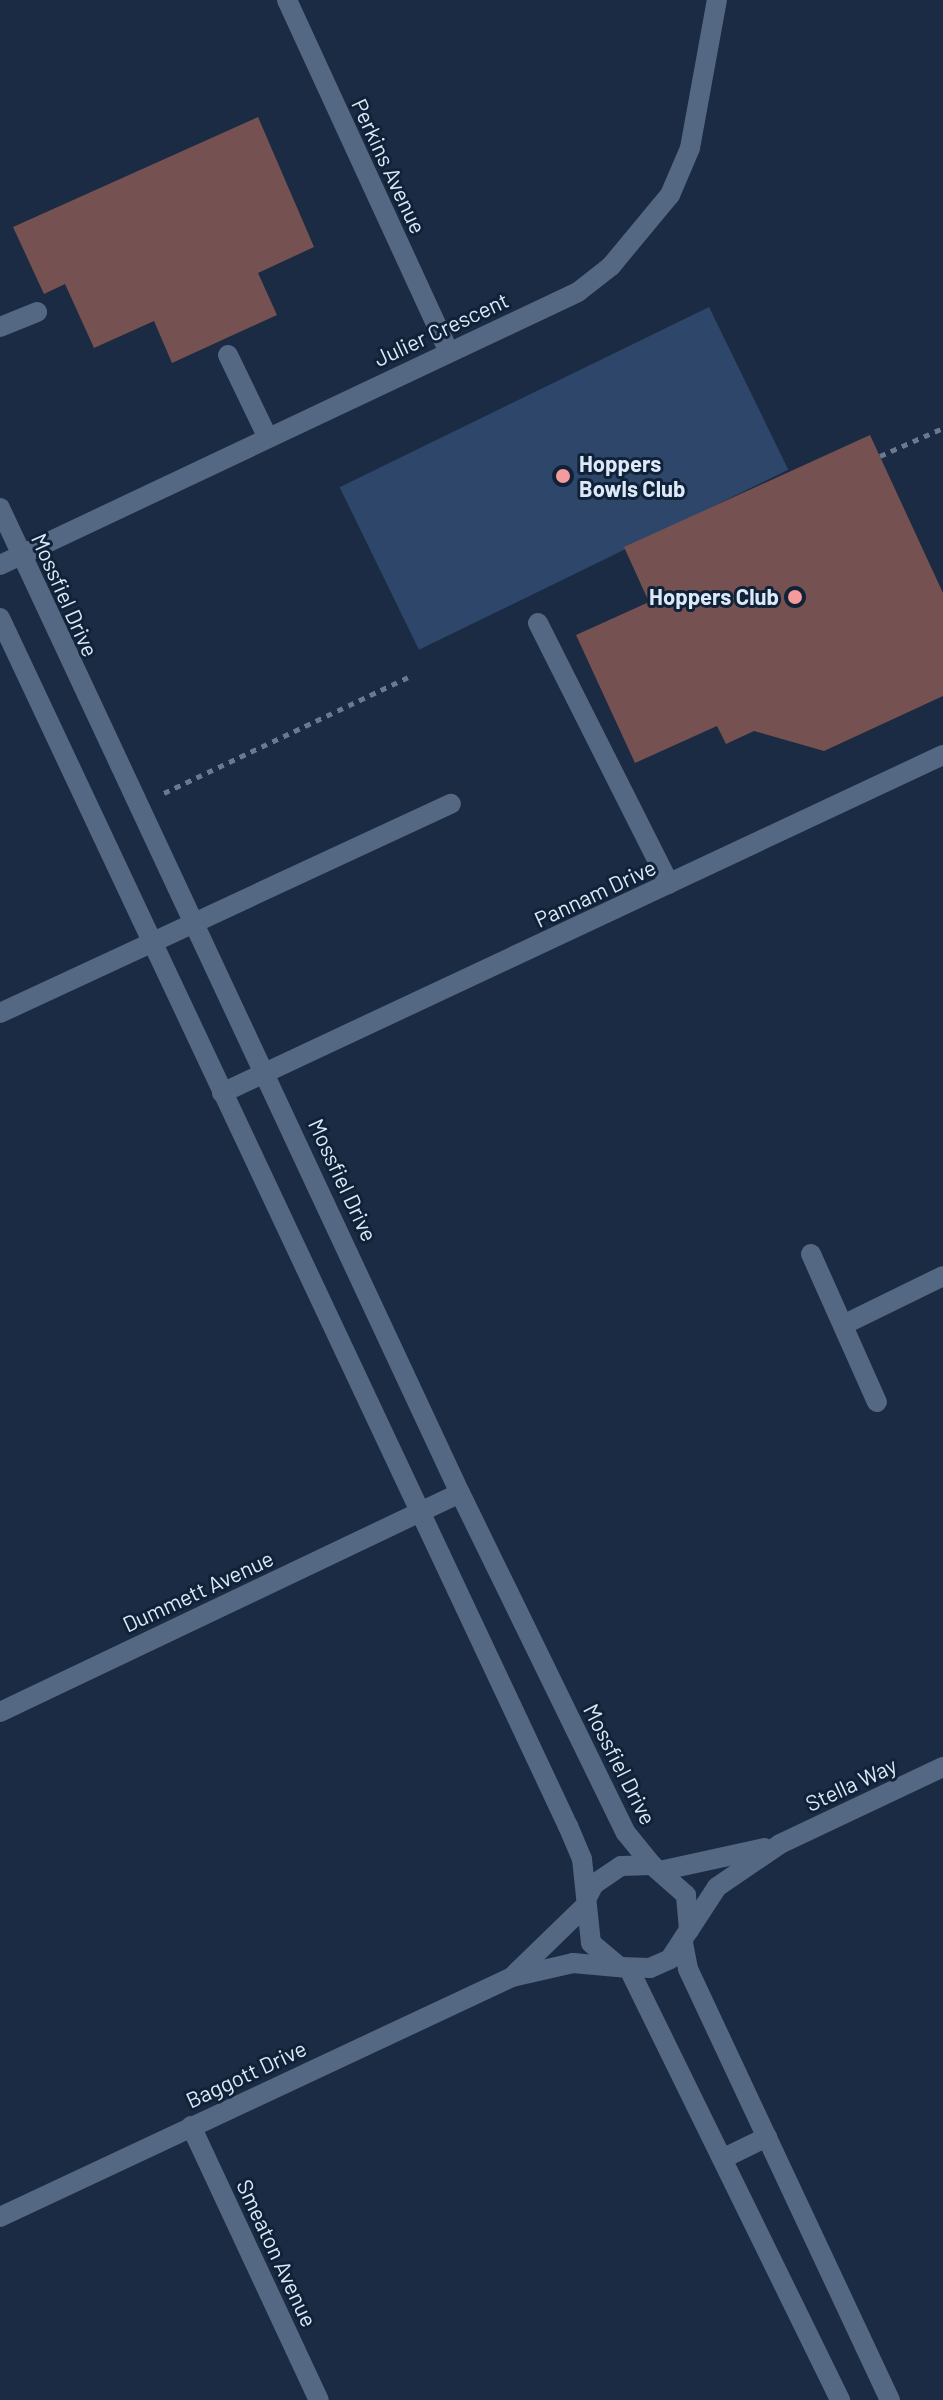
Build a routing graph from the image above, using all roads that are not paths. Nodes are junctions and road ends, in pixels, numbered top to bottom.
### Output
1 (287, 0) edge
2 (717, 0) edge
3 (37, 312) dead end
4 (0, 327) edge
5 (449, 352) junction
6 (228, 355) dead end
7 (267, 436) junction
8 (0, 508) edge
9 (22, 555) junction
10 (0, 565) edge
11 (0, 618) edge
12 (538, 623) dead end
13 (941, 761) edge
14 (451, 804) dead end
15 (669, 884) junction
16 (194, 921) junction
17 (150, 941) junction
18 (0, 1013) edge
19 (267, 1074) junction
20 (222, 1093) junction
21 (811, 1254) dead end
22 (943, 1276) edge
23 (843, 1325) junction
24 (877, 1402) dead end
25 (460, 1493) junction
26 (417, 1513) junction
27 (0, 1712) edge
28 (943, 1767) edge
29 (780, 1844) junction
30 (658, 1867) junction
31 (586, 1903) junction
32 (686, 1936) junction
33 (624, 1968) junction
34 (512, 1977) junction
35 (191, 2126) junction
36 (767, 2137) junction
37 (724, 2158) junction
38 (0, 2217) edge
39 (319, 2400) edge
40 (840, 2400) edge
41 (890, 2400) edge

1 - 5 street, Perkins Avenue
2 - 5 street, Julier Crescent
3 - 4 street
5 - 7 street, Julier Crescent
6 - 7 street
7 - 9 street, Julier Crescent
8 - 9 street, Mossfiel Drive
9 - 10 street, Julier Crescent
9 - 16 street, Mossfiel Drive
11 - 17 street
12 - 15 street
13 - 15 street, Pannam Drive
14 - 16 street
15 - 19 street, Pannam Drive
16 - 17 street
16 - 19 street, Mossfiel Drive
17 - 18 street
17 - 20 street
19 - 20 street, Pannam Drive
19 - 25 street, Mossfiel Drive
20 - 26 street
21 - 23 street
22 - 23 street
23 - 24 street
25 - 26 street, Dummett Avenue
25 - 30 street, Mossfiel Drive
26 - 27 street, Dummett Avenue
26 - 31 street
28 - 29 street, Stella Way
29 - 30 street, Stella Way
29 - 32 street, Stella Way
30 - 31 street
30 - 32 street
31 - 33 street
31 - 34 street, Baggott Drive
32 - 33 street
32 - 36 street
33 - 34 street, Baggott Drive
33 - 37 street
34 - 35 street, Baggott Drive
35 - 38 street, Baggott Drive
35 - 39 street, Smeaton Avenue
36 - 37 street
36 - 41 street
37 - 40 street

